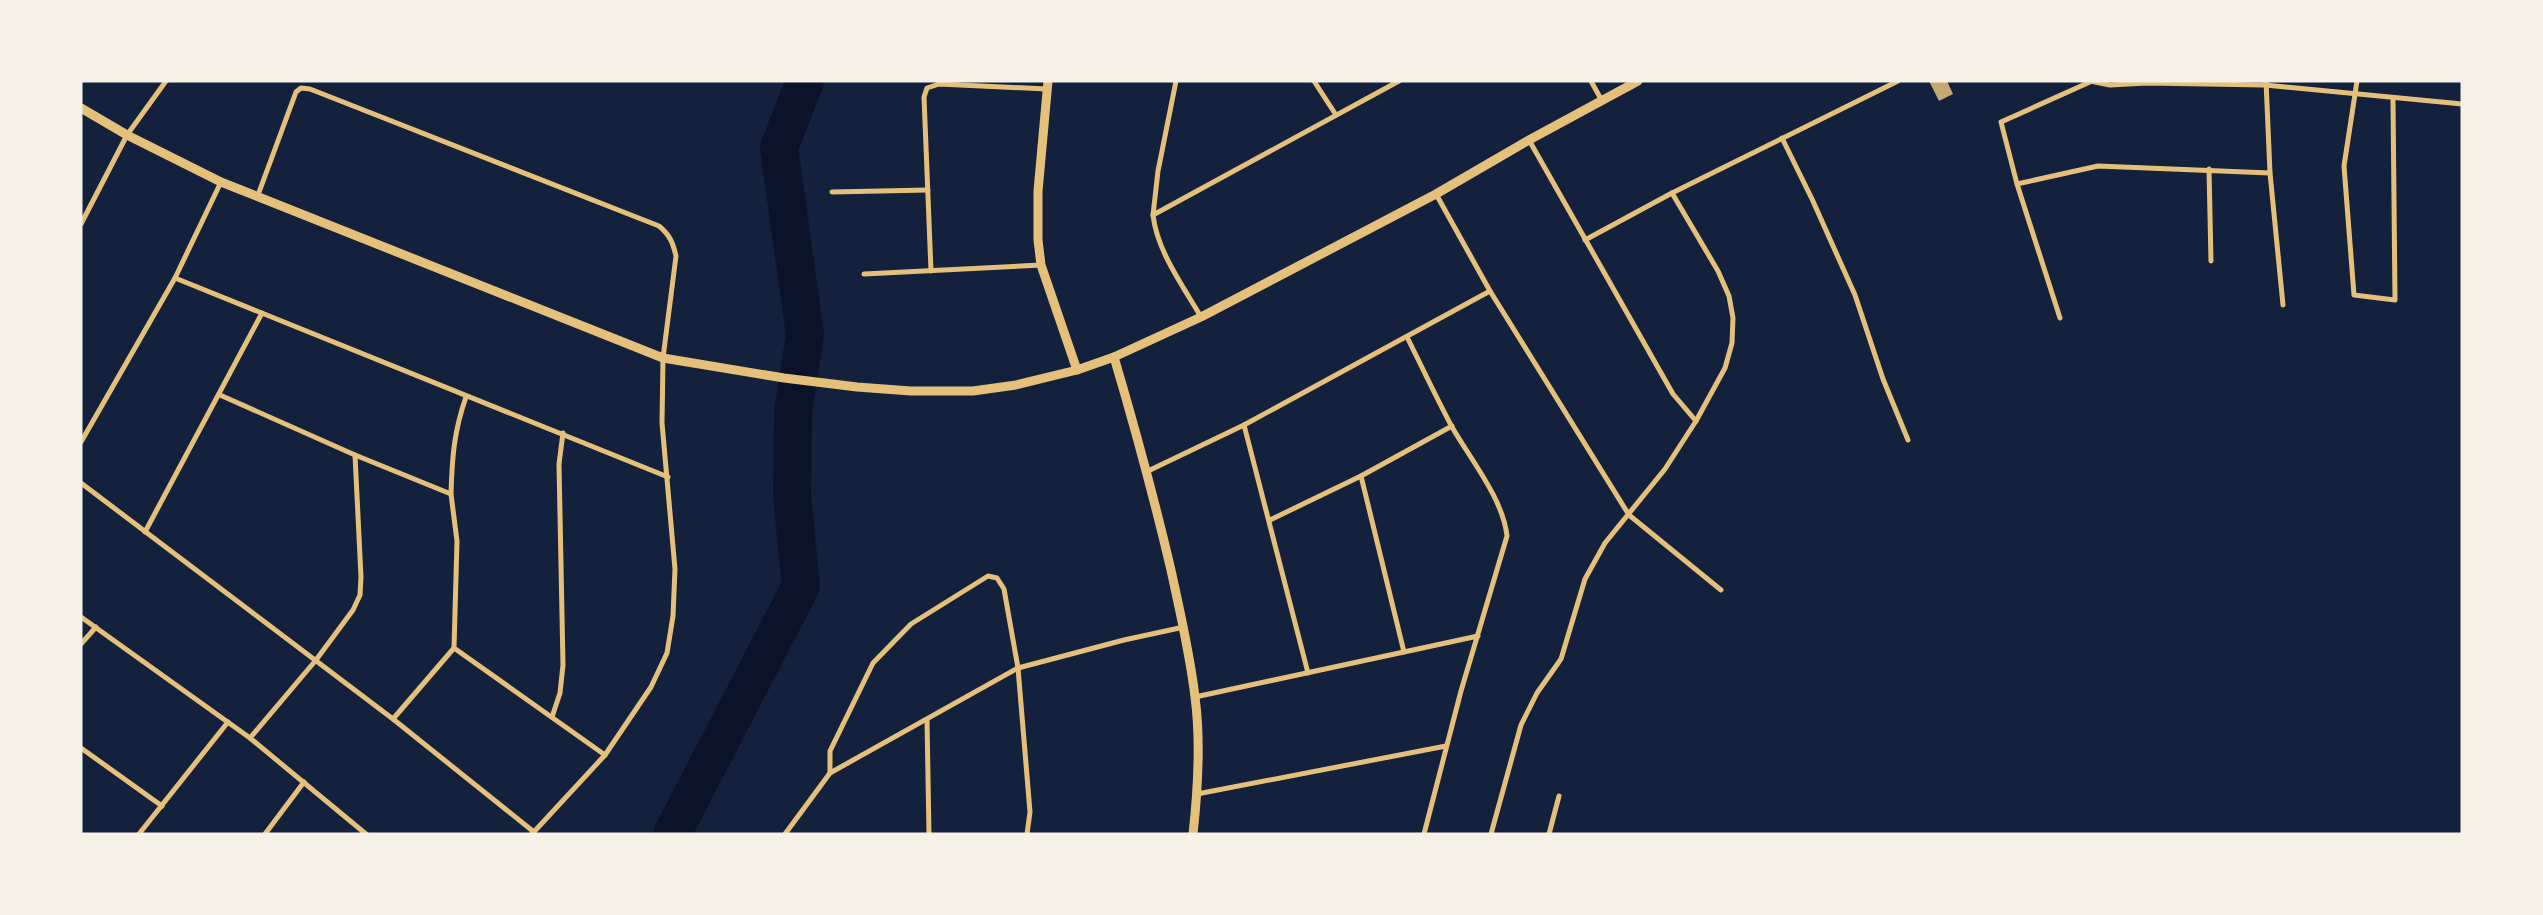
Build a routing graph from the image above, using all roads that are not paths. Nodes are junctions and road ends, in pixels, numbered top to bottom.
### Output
1 (166, 81) edge
2 (1176, 81) edge
3 (1314, 81) edge
4 (1399, 81) edge
5 (1591, 81) edge
6 (1638, 81) edge
7 (1898, 81) edge
8 (2090, 81) edge
9 (2357, 81) edge
10 (2147, 82) edge
11 (940, 83) edge
12 (2266, 83) edge
13 (1047, 85) edge
14 (2354, 95) junction
15 (2393, 99) junction
16 (1602, 101) junction
17 (2462, 104) edge
18 (81, 108) edge
19 (1336, 115) junction
20 (127, 134) junction
21 (1782, 138) junction
22 (1529, 140) junction
23 (2209, 169) junction
24 (2270, 173) junction
25 (221, 182) junction
26 (2017, 184) junction
27 (928, 190) junction
28 (832, 192) dead end
29 (1672, 193) junction
30 (1436, 194) junction
31 (258, 195) junction
32 (1153, 215) junction
33 (81, 224) edge
34 (1585, 240) junction
35 (2211, 261) dead end
36 (1040, 265) junction
37 (931, 271) junction
38 (864, 274) dead end
39 (175, 278) junction
40 (1490, 291) junction
41 (2284, 306) dead end
42 (262, 313) junction
43 (1201, 317) junction
44 (2060, 318) dead end
45 (1407, 337) junction
46 (1114, 357) junction
47 (662, 358) junction
48 (1077, 370) junction
49 (220, 395) junction
50 (466, 397) junction
51 (1696, 421) junction
52 (1244, 425) junction
53 (1452, 426) junction
54 (563, 433) junction
55 (1908, 440) dead end
56 (81, 442) edge
57 (355, 455) junction
58 (1148, 471) junction
59 (1361, 476) junction
60 (668, 477) junction
61 (81, 484) edge
62 (451, 494) junction
63 (1629, 515) junction
64 (1270, 520) junction
65 (146, 532) junction
66 (1721, 590) dead end
67 (81, 617) edge
68 (96, 627) junction
69 (1184, 628) junction
70 (1478, 636) junction
71 (81, 644) edge
72 (454, 648) junction
73 (1404, 652) junction
74 (316, 660) junction
75 (1018, 668) junction
76 (1308, 673) junction
77 (1196, 697) junction
78 (552, 717) junction
79 (392, 719) junction
80 (928, 720) junction
81 (228, 722) junction
82 (250, 738) junction
83 (1446, 746) junction
84 (81, 748) edge
85 (605, 755) junction
86 (830, 773) junction
87 (304, 782) junction
88 (1197, 794) junction
89 (1559, 796) dead end
90 (162, 806) junction
91 (533, 833) edge
92 (139, 834) edge
93 (266, 834) edge
94 (366, 834) edge
95 (785, 834) edge
96 (929, 834) edge
97 (1027, 834) edge
98 (1193, 834) edge
99 (1424, 834) edge
100 (1491, 834) edge
101 (1549, 834) edge

1 - 20 street
2 - 32 street
3 - 19 street
4 - 19 street
5 - 16 street
6 - 16 street
7 - 21 street
8 - 10 street
8 - 26 street
9 - 14 street
10 - 12 street
11 - 13 street
11 - 27 street
12 - 14 street
12 - 24 street
13 - 36 street
14 - 15 street
14 - 15 street
15 - 17 street
16 - 22 street
18 - 20 street
19 - 32 street
20 - 25 street
20 - 33 street
21 - 29 street
21 - 55 street
22 - 30 street
22 - 34 street
23 - 24 street
23 - 26 street
23 - 35 street
24 - 41 street
25 - 31 street
25 - 39 street
26 - 44 street
27 - 28 street
27 - 37 street
29 - 34 street
29 - 51 street
30 - 40 street
30 - 43 street
31 - 47 street
31 - 47 street
32 - 43 street
34 - 51 street
36 - 37 street
36 - 48 street
37 - 38 street
39 - 42 street
39 - 56 street
40 - 45 street
40 - 63 street
42 - 49 street
42 - 50 street
43 - 46 street
45 - 52 street
45 - 53 street
46 - 48 street
46 - 58 street
47 - 48 street
47 - 60 street
49 - 57 street
49 - 65 street
50 - 54 street
50 - 62 street
51 - 63 street
52 - 58 street
52 - 64 street
53 - 59 street
53 - 70 street
54 - 60 street
54 - 78 street
57 - 62 street
57 - 74 street
58 - 69 street
59 - 64 street
59 - 73 street
60 - 85 street
61 - 65 street
62 - 72 street
63 - 66 street
63 - 100 street
64 - 76 street
65 - 74 street
67 - 68 street
68 - 71 street
68 - 81 street
69 - 75 street
69 - 77 street
70 - 73 street
70 - 83 street
72 - 78 street
72 - 79 street
73 - 76 street
74 - 79 street
74 - 82 street
75 - 80 street
75 - 86 street
75 - 97 street
76 - 77 street
77 - 88 street
78 - 85 street
79 - 91 street
80 - 86 street
80 - 96 street
81 - 82 street
81 - 90 street
82 - 87 street
83 - 88 street
83 - 99 street
84 - 90 street
85 - 91 street
86 - 95 street
87 - 93 street
87 - 94 street
88 - 98 street
89 - 101 street
90 - 92 street

